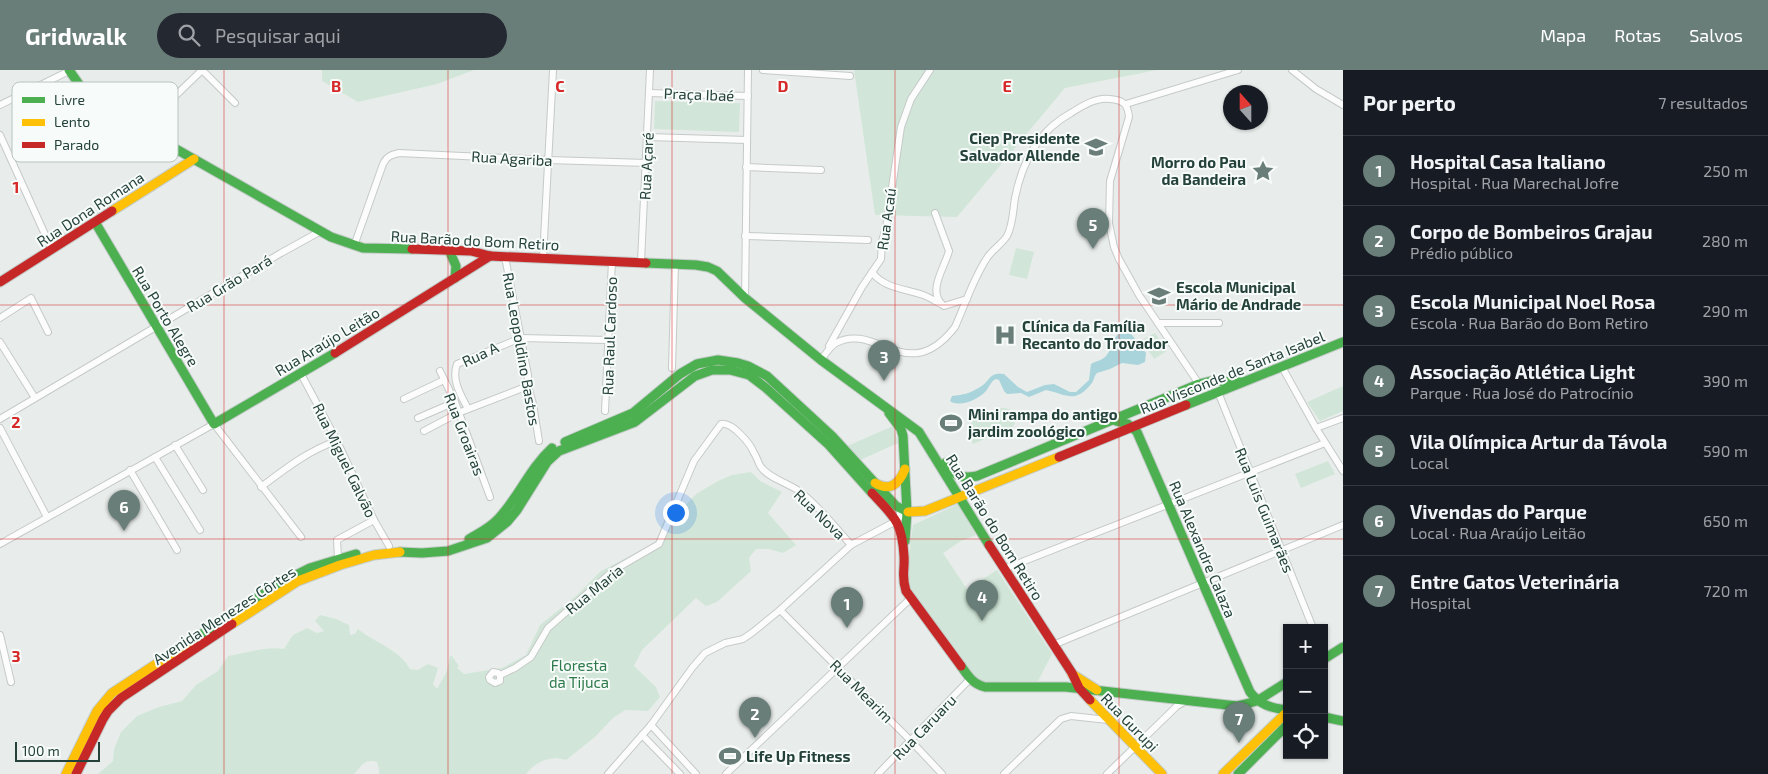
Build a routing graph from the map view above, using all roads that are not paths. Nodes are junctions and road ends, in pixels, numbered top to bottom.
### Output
1 (69, 70) edge
2 (202, 70) edge
3 (553, 70) edge
4 (650, 70) edge
5 (748, 70) edge
6 (763, 70) edge
7 (930, 70) edge
8 (1238, 70) edge
9 (1292, 70) edge
10 (850, 76) dead end
11 (45, 82) edge
12 (75, 82) edge
13 (178, 93) edge
14 (650, 93) junction
15 (748, 96) junction
16 (12, 99) edge
17 (235, 103) dead end
18 (1126, 104) junction
19 (0, 105) edge
20 (1343, 105) edge
21 (0, 135) edge
22 (648, 137) junction
23 (747, 140) junction
24 (178, 150) edge
25 (194, 159) junction
26 (548, 160) junction
27 (12, 162) edge
28 (12, 162) edge
29 (647, 163) junction
30 (746, 167) junction
31 (821, 170) dead end
32 (934, 213) dead end
33 (94, 222) junction
34 (321, 231) junction
35 (745, 236) junction
36 (868, 240) dead end
37 (354, 246) junction
38 (52, 250) junction
39 (449, 250) junction
40 (490, 256) junction
41 (505, 257) junction
42 (543, 258) junction
43 (612, 261) junction
44 (641, 262) junction
45 (674, 264) junction
46 (872, 272) junction
47 (455, 278) junction
48 (0, 282) edge
49 (744, 298) junction
50 (967, 299) junction
51 (941, 304) junction
52 (0, 318) edge
53 (1158, 323) junction
54 (1219, 323) dead end
55 (156, 327) junction
56 (48, 332) dead end
57 (520, 338) junction
58 (608, 340) junction
59 (0, 342) edge
60 (1343, 342) edge
61 (820, 360) junction
62 (1282, 367) junction
63 (672, 368) dead end
64 (440, 371) dead end
65 (301, 374) junction
66 (444, 380) junction
67 (1242, 382) junction
68 (1199, 384) junction
69 (528, 386) junction
70 (1218, 392) junction
71 (35, 398) junction
72 (404, 399) dead end
73 (455, 402) junction
74 (883, 405) junction
75 (468, 409) junction
76 (606, 411) dead end
77 (458, 413) junction
78 (418, 418) dead end
79 (1343, 418) edge
80 (0, 419) edge
81 (1113, 421) junction
82 (726, 423) joint
83 (214, 424) junction
84 (1134, 427) junction
85 (0, 428) edge
86 (1316, 428) junction
87 (424, 431) dead end
88 (337, 441) junction
89 (538, 441) dead end
90 (1325, 443) junction
91 (175, 445) junction
92 (155, 457) junction
93 (905, 469) junction
94 (130, 470) junction
95 (1343, 471) edge
96 (1250, 473) junction
97 (872, 480) junction
98 (262, 486) junction
99 (203, 490) dead end
100 (490, 497) dead end
101 (959, 497) junction
102 (1169, 505) junction
103 (904, 510) junction
104 (48, 517) junction
105 (374, 520) junction
106 (897, 521) junction
107 (1343, 525) edge
108 (200, 530) dead end
109 (301, 537) dead end
110 (0, 544) edge
111 (851, 544) junction
112 (389, 546) junction
113 (177, 550) dead end
114 (1282, 551) junction
115 (338, 558) junction
116 (904, 559) junction
117 (1004, 570) junction
118 (1202, 582) junction
119 (911, 598) junction
120 (780, 610) junction
121 (1310, 624) edge
122 (0, 636) edge
123 (1053, 645) junction
124 (1343, 647) edge
125 (1328, 656) edge
126 (839, 668) junction
127 (1072, 674) junction
128 (500, 675) dead end
129 (970, 679) junction
130 (11, 682) dead end
131 (1283, 685) edge
132 (1079, 688) junction
133 (1100, 691) junction
134 (1187, 701) junction
135 (1257, 701) junction
136 (1283, 710) edge
137 (1284, 714) edge
138 (1328, 718) edge
139 (1108, 720) junction
140 (1343, 721) edge
141 (651, 725) junction
142 (1283, 728) edge
143 (642, 735) junction
144 (911, 741) junction
145 (1135, 747) junction
146 (66, 774) edge
147 (76, 774) edge
148 (608, 774) edge
149 (680, 774) edge
150 (696, 774) edge
151 (726, 774) edge
152 (878, 774) edge
153 (942, 774) edge
154 (1004, 774) edge
155 (1107, 774) edge
156 (1162, 774) edge
157 (1223, 774) edge
158 (1238, 774) edge

1 - 11 street
1 - 12 main road, Rua Barão do Bom Retiro
2 - 13 street
2 - 17 street
3 - 26 street
4 - 14 street, Rua Açaré
5 - 15 street
6 - 10 street
7 - 46 street, Rua Acaú
8 - 18 street
9 - 20 street
14 - 15 street, Praça Ibaé
14 - 22 street, Rua Açaré
15 - 23 street
16 - 19 street
18 - 50 street
18 - 53 street
21 - 27 street
22 - 23 street
22 - 29 street, Rua Açaré
23 - 30 street
24 - 25 main road, Rua Barão do Bom Retiro
25 - 33 main road, Rua Dona Romana
25 - 34 main road, Rua Barão do Bom Retiro
26 - 29 street, Rua Agariba
26 - 37 street, Rua Agariba
26 - 42 street
28 - 38 street
29 - 44 street, Rua Açaré
30 - 31 street
30 - 35 street
32 - 51 street
33 - 38 main road, Rua Dona Romana
33 - 55 main road, Rua Porto Alegre
34 - 37 main road, Rua Barão do Bom Retiro
34 - 55 street, Rua Grão Pará
35 - 36 street
35 - 49 street
37 - 39 main road, Rua Barão do Bom Retiro
38 - 48 main road, Rua Dona Romana
39 - 40 main road, Rua Barão do Bom Retiro
39 - 47 main road
40 - 41 main road, Rua Barão do Bom Retiro
40 - 47 main road, Rua Araújo Leitão
41 - 42 main road, Rua Barão do Bom Retiro
41 - 57 street, Rua Leopoldino Bastos
42 - 43 main road, Rua Barão do Bom Retiro
43 - 44 main road, Rua Barão do Bom Retiro
43 - 58 street, Rua Raul Cardoso
44 - 45 main road, Rua Barão do Bom Retiro
45 - 49 main road, Rua Barão do Bom Retiro
45 - 63 street
46 - 51 street
46 - 61 street, Rua Acaú
47 - 65 main road, Rua Araújo Leitão
49 - 61 main road, Rua Barão do Bom Retiro
50 - 51 street
50 - 61 street
52 - 56 street
53 - 54 street
53 - 68 street
55 - 71 street, Rua Grão Pará
55 - 83 main road, Rua Porto Alegre
57 - 58 street
57 - 69 street, Rua Leopoldino Bastos
57 - 75 street, Rua A
58 - 76 street, Rua Raul Cardoso
59 - 71 street
60 - 62 main road, Rua Visconde de Santa Isabel
61 - 74 main road, Rua Barão do Bom Retiro
62 - 67 main road, Rua Visconde de Santa Isabel
62 - 86 street
64 - 66 street, Rua Groairas
65 - 83 main road, Rua Araújo Leitão
65 - 88 street, Rua Miguel Galvão
66 - 72 street
66 - 73 street, Rua Groairas
67 - 68 main road, Rua Barão do Bom Retiro
67 - 70 main road, Rua Visconde de Santa Isabel
68 - 81 main road, Rua Barão do Bom Retiro
69 - 75 street
69 - 89 street, Rua Leopoldino Bastos
70 - 84 main road, Rua Visconde de Santa Isabel
70 - 96 street, Rua Luis Guimarães
71 - 80 street, Rua Grão Pará
73 - 77 street, Rua Groairas
73 - 78 street
74 - 81 main road, Rua Barão do Bom Retiro
74 - 93 main road
74 - 101 main road, Rua Barão do Bom Retiro
75 - 77 street
77 - 87 street
77 - 100 street, Rua Groairas
79 - 86 street
81 - 84 main road
82 - 111 street, Rua Nova
82 - 128 street, Rua Maria
83 - 91 street, Rua Araújo Leitão
83 - 98 street
84 - 101 main road, Rua Visconde de Santa Isabel
84 - 102 main road, Rua Alexandre Calaza
85 - 104 street
86 - 90 street
88 - 98 street
88 - 105 street, Rua Miguel Galvão
90 - 95 street
90 - 96 street
91 - 92 street, Rua Araújo Leitão
91 - 99 street
92 - 94 street, Rua Araújo Leitão
92 - 108 street
93 - 97 main road
93 - 103 main road
94 - 104 street, Rua Araújo Leitão
94 - 113 street
96 - 102 street
96 - 114 street, Rua Luis Guimarães
97 - 103 main road, Avenida Menezes Côrtes
97 - 112 main road, Avenida Menezes Côrtes
98 - 109 street
101 - 103 main road, Rua Visconde de Santa Isabel
101 - 117 main road, Rua Barão do Bom Retiro
102 - 117 street
102 - 118 main road, Rua Alexandre Calaza
103 - 106 street
103 - 116 main road
104 - 110 street, Rua Araújo Leitão
105 - 112 street, Rua Miguel Galvão
105 - 115 street
106 - 111 street
106 - 116 main road, Avenida Menezes Côrtes
106 - 147 main road, Avenida Menezes Côrtes
107 - 114 street
111 - 120 street
112 - 115 main road, Avenida Menezes Côrtes
114 - 118 street
114 - 121 street, Rua Luis Guimarães
115 - 146 main road, Avenida Menezes Côrtes
116 - 119 main road
117 - 123 main road, Rua Barão do Bom Retiro
118 - 123 street
118 - 135 main road, Rua Alexandre Calaza
119 - 126 street
119 - 129 main road
120 - 126 street, Rua Mearim
120 - 141 street
122 - 130 street
123 - 127 main road, Rua Barão do Bom Retiro
124 - 125 main road
126 - 144 street, Rua Mearim
126 - 151 street
127 - 132 main road, Rua Barão do Bom Retiro
127 - 133 main road, Rua Barão do Bom Retiro
129 - 132 main road
129 - 144 street, Rua Caruaru
131 - 135 main road
132 - 133 main road, Rua Barão do Bom Retiro
132 - 139 main road, Rua Gurupi
133 - 134 main road, Rua Barão do Bom Retiro
134 - 135 main road, Rua Barão do Bom Retiro
134 - 145 street
135 - 136 main road
137 - 157 main road
138 - 140 main road
139 - 145 main road, Rua Gurupi
139 - 154 street
141 - 143 street
141 - 150 street
142 - 158 main road
143 - 148 street
143 - 149 street
144 - 152 street, Rua Caruaru
144 - 153 street, Rua Mearim
145 - 155 street
145 - 156 main road, Rua Gurupi

